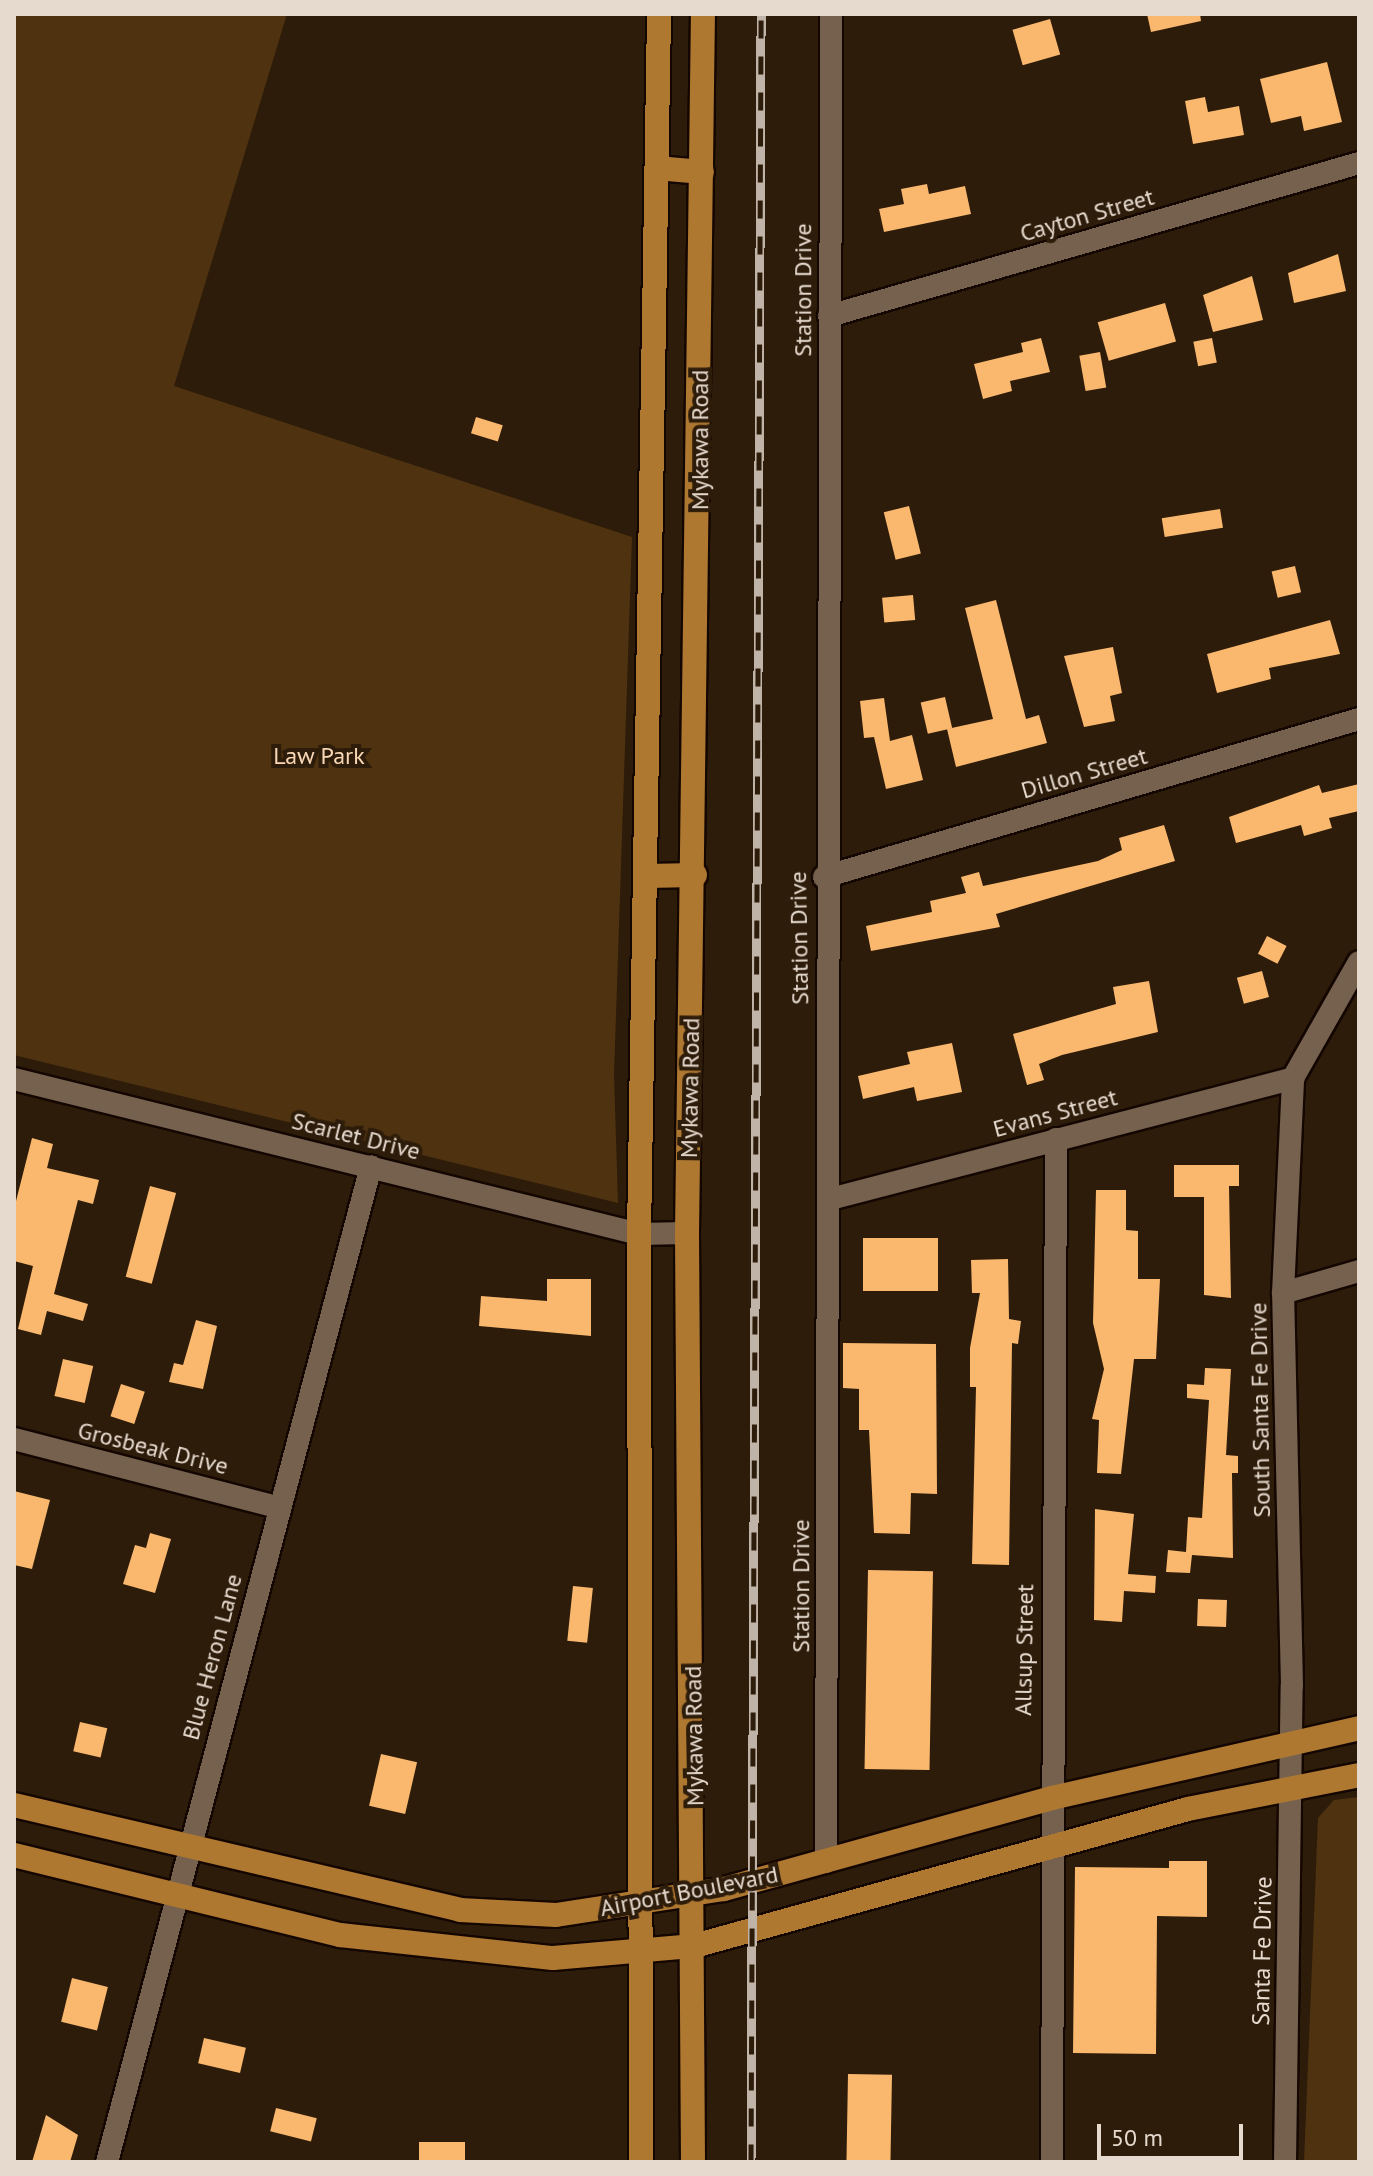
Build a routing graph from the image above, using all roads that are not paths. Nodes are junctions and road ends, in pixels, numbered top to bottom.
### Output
1 (659, 14) edge
2 (703, 14) edge
3 (831, 14) edge
4 (1359, 163) edge
5 (657, 168) junction
6 (702, 172) junction
7 (829, 316) junction
8 (1359, 719) edge
9 (695, 875) junction
10 (647, 876) junction
11 (824, 877) junction
12 (1359, 962) edge
13 (1293, 1078) junction
14 (14, 1079) edge
15 (1056, 1139) junction
16 (371, 1166) junction
17 (830, 1199) junction
18 (687, 1233) junction
19 (639, 1234) junction
20 (1359, 1271) edge
21 (1283, 1293) junction
22 (14, 1439) edge
23 (280, 1508) junction
24 (1359, 1728) edge
25 (1289, 1742) junction
26 (1359, 1775) edge
27 (1289, 1789) junction
28 (1052, 1798) junction
29 (14, 1805) edge
30 (186, 1847) junction
31 (1056, 1847) junction
32 (14, 1855) edge
33 (826, 1862) junction
34 (177, 1895) junction
35 (696, 1895) junction
36 (643, 1904) junction
37 (694, 1946) junction
38 (642, 1951) junction
39 (107, 2162) edge
40 (641, 2162) edge
41 (693, 2162) edge
42 (1052, 2162) edge
43 (1285, 2162) edge

1 - 5 main road, Mykawa Road
2 - 6 main road, Mykawa Road
3 - 7 street, Station Drive
4 - 7 street, Cayton Street
5 - 6 main road
5 - 10 main road, Mykawa Road
6 - 9 main road, Mykawa Road
7 - 11 street, Station Drive
8 - 11 street, Dillon Street
9 - 10 main road
9 - 18 main road, Mykawa Road
10 - 19 main road, Mykawa Road
11 - 17 street, Station Drive
12 - 13 street
13 - 15 street, Evans Street
13 - 21 street, South Santa Fe Drive
14 - 16 street, Scarlet Drive
15 - 17 street, Evans Street
15 - 28 street, Allsup Street
16 - 19 street, Scarlet Drive
16 - 23 street, Blue Heron Lane
17 - 33 street, Station Drive
18 - 19 street, Scarlet Drive
18 - 35 main road, Mykawa Road
19 - 36 main road, Mykawa Road
20 - 21 street
21 - 25 street, South Santa Fe Drive
22 - 23 street, Grosbeak Drive
23 - 30 street, Blue Heron Lane
24 - 25 main road, Airport Boulevard
25 - 27 street, Santa Fe Drive
25 - 28 main road, Airport Boulevard
26 - 27 main road, Airport Boulevard
27 - 31 main road, Airport Boulevard
27 - 43 street, Santa Fe Drive
28 - 31 street, Allsup Street
28 - 33 main road, Airport Boulevard
29 - 30 main road, Airport Boulevard
30 - 34 street, Blue Heron Lane
30 - 36 main road, Airport Boulevard
31 - 37 main road, Airport Boulevard
31 - 42 street, Allsup Street
32 - 34 main road, Airport Boulevard
33 - 35 main road, Airport Boulevard
34 - 38 main road, Airport Boulevard
34 - 39 street, Blue Heron Lane
35 - 36 main road, Airport Boulevard
35 - 37 main road, Mykawa Road
36 - 38 main road, Mykawa Road
37 - 38 main road, Airport Boulevard
37 - 41 main road, Mykawa Road
38 - 40 main road, Mykawa Road

